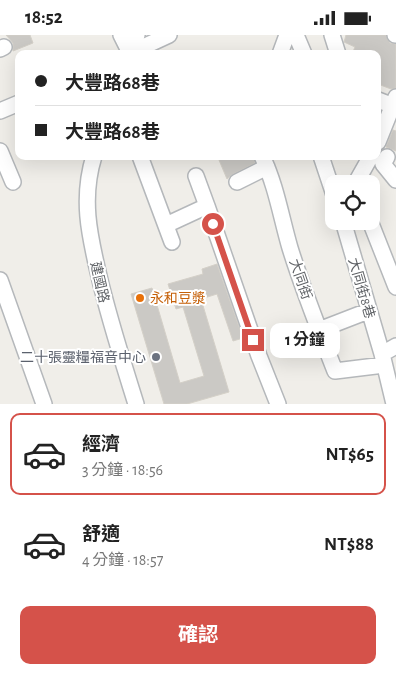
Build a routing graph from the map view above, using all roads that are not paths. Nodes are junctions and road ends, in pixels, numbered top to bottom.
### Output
1 (121, 35) edge
2 (137, 35) edge
3 (169, 35) edge
4 (287, 35) edge
5 (296, 35) edge
6 (332, 35) edge
7 (128, 50) edge
8 (131, 50) edge
9 (138, 50) edge
10 (281, 50) edge
11 (302, 50) edge
12 (337, 50) edge
13 (381, 101) edge
14 (395, 103) edge
15 (15, 105) edge
16 (0, 111) edge
17 (381, 135) edge
18 (0, 151) edge
19 (387, 157) edge
20 (93, 160) edge
21 (142, 160) edge
22 (322, 160) edge
23 (369, 160) edge
24 (265, 162) edge
25 (327, 175) edge
26 (360, 175) edge
27 (196, 177) dead end
28 (396, 180) edge
29 (13, 182) dead end
30 (237, 182) dead end
31 (207, 207) junction
32 (166, 225) junction
33 (346, 230) edge
34 (374, 230) edge
35 (172, 242) dead end
36 (0, 280) edge
37 (396, 287) edge
38 (368, 311) junction
39 (319, 330) junction
40 (396, 346) edge
41 (383, 360) junction
42 (44, 404) edge
43 (136, 404) edge
44 (278, 404) edge
45 (394, 404) edge

1 - 7 street
2 - 8 street
3 - 9 street
4 - 10 street
5 - 11 street
6 - 12 street
13 - 14 street
14 - 17 street
15 - 16 street
18 - 29 street
19 - 28 street
20 - 43 street, 建國路
21 - 32 street
22 - 25 street
23 - 26 street
24 - 30 street, 大同街
24 - 39 street, 大同街
27 - 31 street
31 - 32 street
31 - 44 street
32 - 35 street
33 - 38 street, 大同街8巷
34 - 37 street
36 - 42 street
38 - 39 street
38 - 41 street, 大同街8巷
39 - 41 street, 大同街
40 - 41 street, 大同街
41 - 45 street

